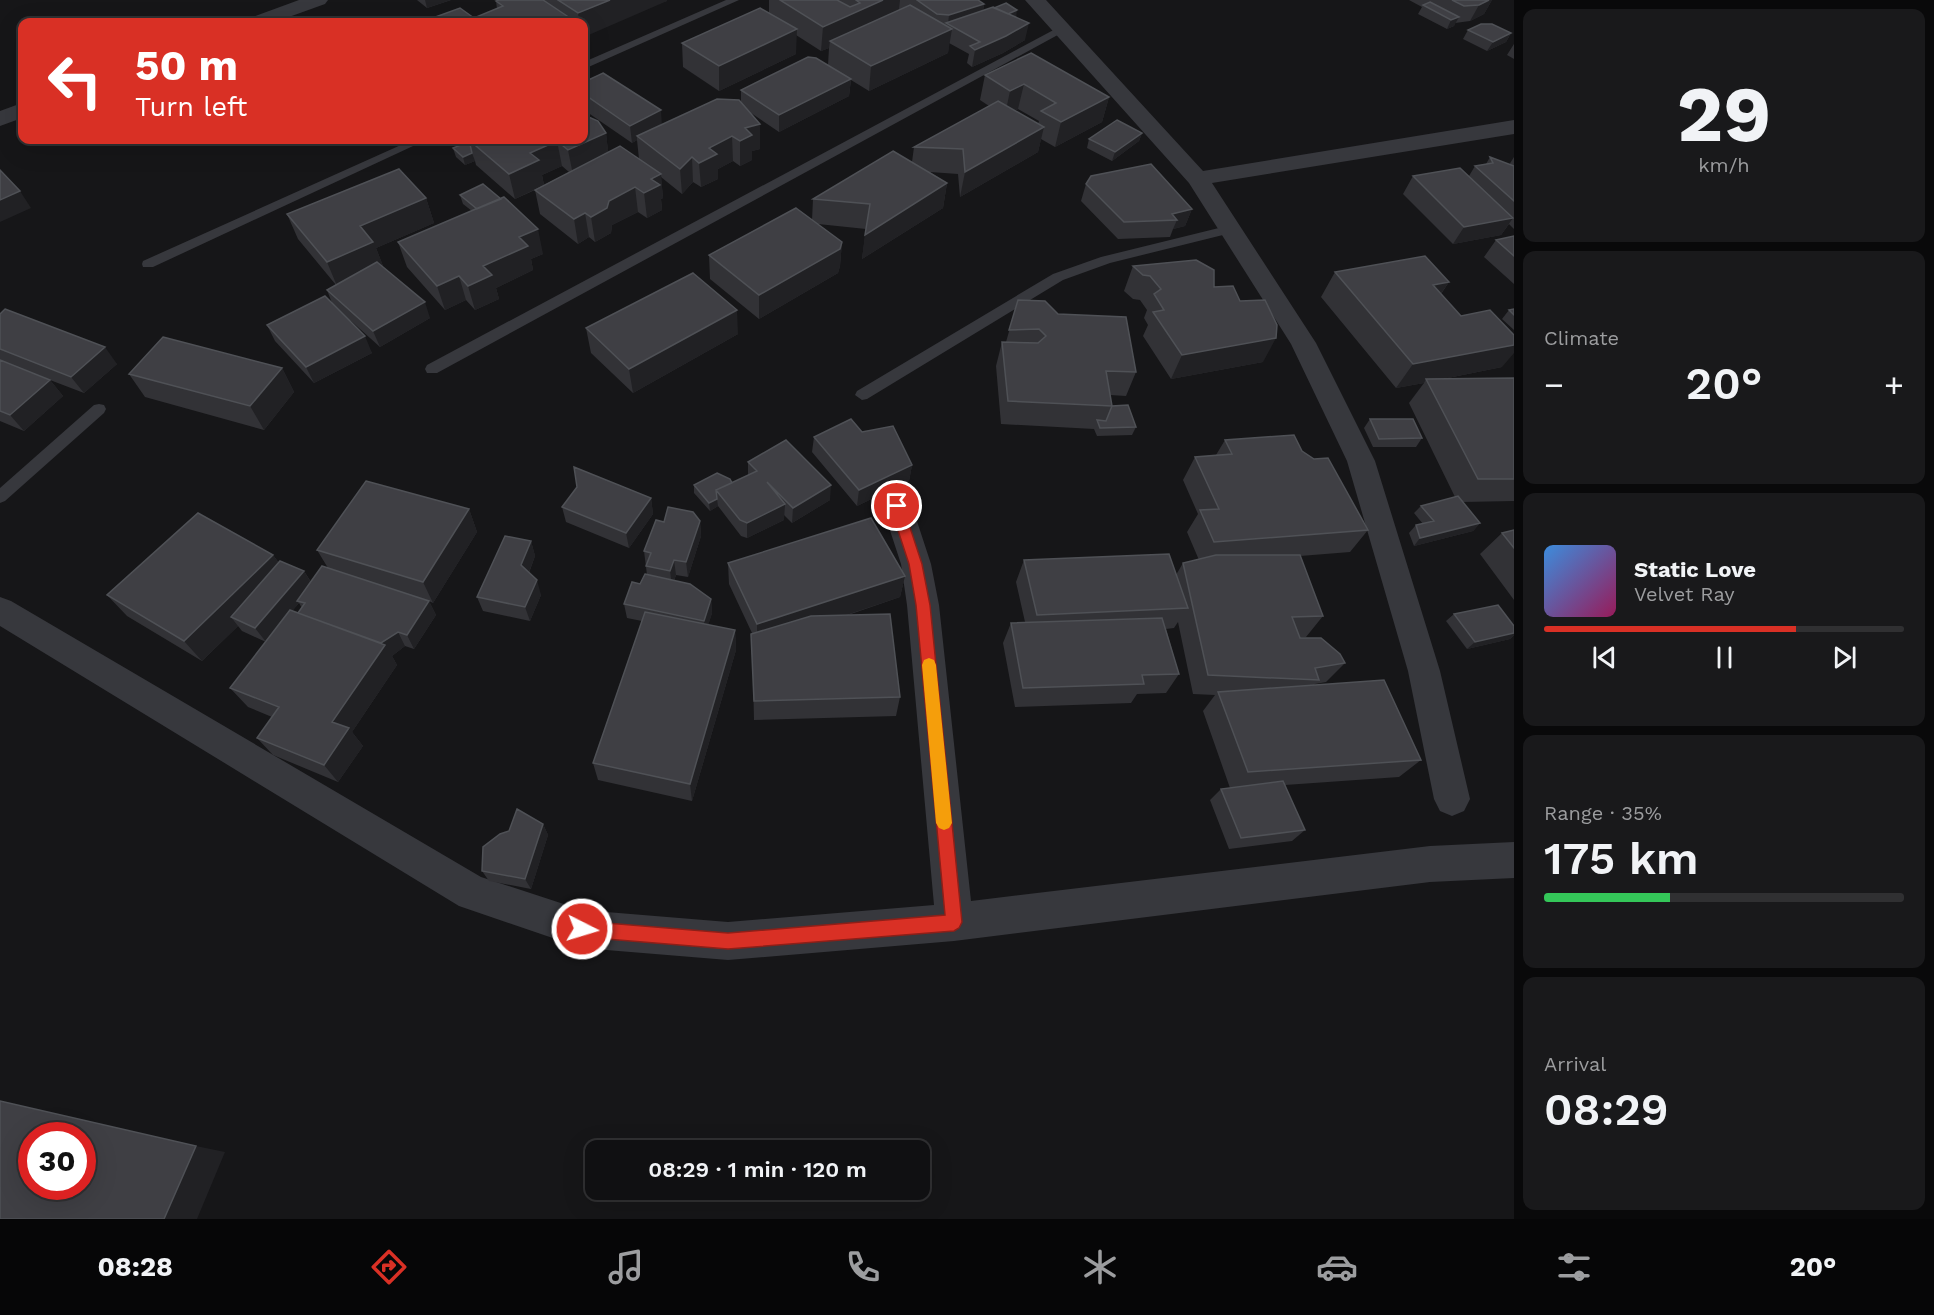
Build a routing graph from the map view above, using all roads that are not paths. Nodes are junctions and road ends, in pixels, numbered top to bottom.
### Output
1 (318, 0) edge
2 (734, 0) edge
3 (1035, 0) edge
4 (268, 18) edge
5 (1061, 29) junction
6 (588, 64) edge
7 (18, 112) edge
8 (0, 119) edge
9 (1514, 127) edge
10 (411, 144) edge
11 (1198, 179) junction
12 (1231, 229) junction
13 (147, 264) dead end
14 (432, 369) dead end
15 (862, 395) dead end
16 (99, 409) dead end
17 (0, 498) edge
18 (897, 506) dead end
19 (0, 610) edge
20 (1452, 799) dead end
21 (1514, 860) edge
22 (954, 922) junction

1 - 4 street
2 - 6 lane
3 - 5 street
5 - 11 street
5 - 14 lane
7 - 8 street
9 - 11 street
10 - 13 lane
11 - 12 street
12 - 15 lane
12 - 20 street
16 - 17 lane
18 - 22 street
19 - 22 street
21 - 22 street

